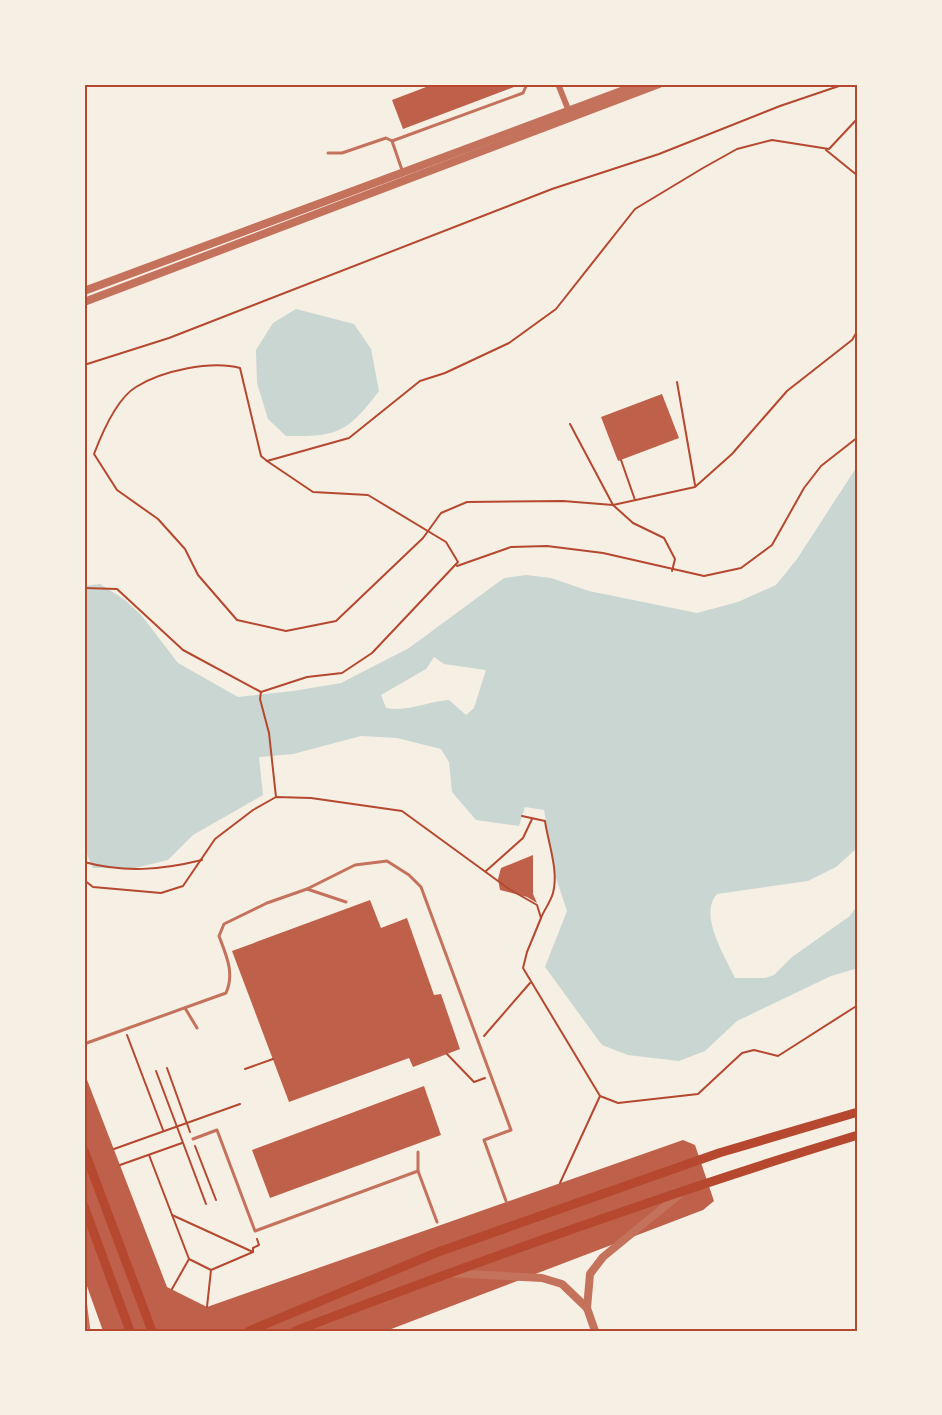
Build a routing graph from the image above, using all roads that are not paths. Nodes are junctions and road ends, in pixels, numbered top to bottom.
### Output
1 (527, 84) edge
2 (558, 84) edge
3 (640, 84) edge
4 (659, 84) edge
5 (570, 115) junction
6 (392, 141) junction
7 (328, 153) dead end
8 (402, 171) junction
9 (84, 291) edge
10 (84, 302) edge
11 (307, 889) junction
12 (346, 902) dead end
13 (185, 1008) junction
14 (197, 1028) dead end
15 (84, 1044) edge
16 (858, 1112) edge
17 (858, 1135) edge
18 (193, 1139) road end
19 (84, 1150) edge
20 (418, 1152) dead end
21 (417, 1171) junction
22 (685, 1189) junction
23 (507, 1201) dead end
24 (84, 1206) edge
25 (437, 1222) dead end
26 (446, 1273) junction
27 (84, 1293) edge
28 (586, 1308) junction
29 (89, 1331) edge
30 (130, 1331) edge
31 (152, 1331) edge
32 (249, 1331) edge
33 (295, 1331) edge
34 (596, 1331) edge

1 - 6 lane
2 - 5 street
3 - 5 street
4 - 5 street
5 - 8 street
5 - 10 street
6 - 7 lane
6 - 8 lane
8 - 9 street
11 - 12 lane
11 - 13 lane
11 - 23 lane
13 - 14 lane
13 - 15 lane
16 - 32 main road
17 - 22 main road
18 - 21 lane
19 - 31 main road
20 - 21 lane
21 - 25 lane
22 - 26 main road
22 - 28 street
24 - 30 main road
26 - 28 street
26 - 33 main road
27 - 29 lane
28 - 34 street

